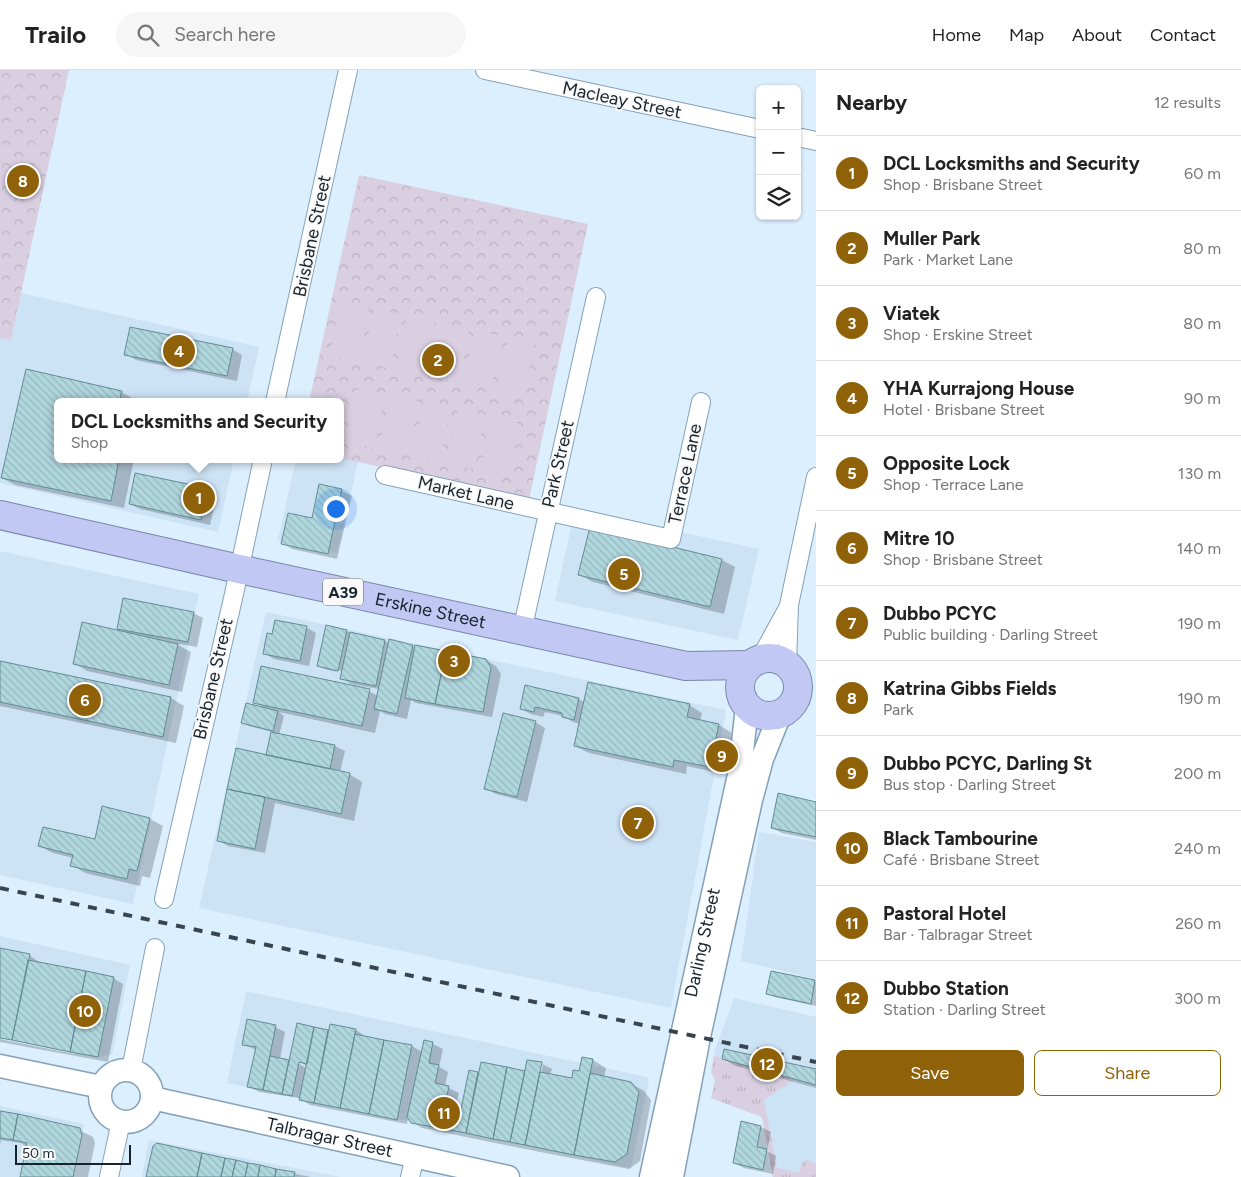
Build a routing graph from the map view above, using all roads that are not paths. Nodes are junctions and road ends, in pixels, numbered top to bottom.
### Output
1 (348, 70) edge
2 (485, 70) edge
3 (756, 128) edge
4 (801, 138) edge
5 (816, 141) edge
6 (596, 297) dead end
7 (276, 398) edge
8 (700, 402) dead end
9 (261, 463) edge
10 (385, 475) dead end
11 (816, 477) edge
12 (548, 511) junction
13 (0, 515) edge
14 (239, 569) junction
15 (789, 605) junction
16 (522, 631) junction
17 (754, 662) junction
18 (686, 666) junction
19 (800, 675) edge
20 (744, 703) junction
21 (796, 708) edge
22 (164, 899) dead end
23 (155, 948) dead end
24 (0, 1066) edge
25 (131, 1070) junction
26 (101, 1087) junction
27 (152, 1098) junction
28 (121, 1121) junction
29 (412, 1167) edge
30 (109, 1177) edge
31 (508, 1177) edge
32 (651, 1177) edge
33 (672, 1177) edge

1 - 7 street, Brisbane Street
2 - 3 street, Macleay Street
4 - 5 street
6 - 12 street, Park Street
8 - 12 street, Terrace Lane
9 - 14 street, Brisbane Street
10 - 12 street, Market Lane
11 - 15 street
12 - 16 street, Park Street
13 - 14 highway, Erskine Street / A39
14 - 16 highway, Erskine Street / A39
14 - 22 street, Brisbane Street
15 - 17 street
15 - 19 street
16 - 18 highway, Erskine Street / A39
17 - 18 highway, Erskine Street / A39
17 - 19 highway, A39
17 - 20 highway
18 - 20 highway, Erskine Street / A39
19 - 21 highway
20 - 21 highway, A39
20 - 32 street, Darling Street
21 - 33 street, Darling Street
23 - 25 street
24 - 26 street
25 - 26 street
25 - 27 street
26 - 28 street
27 - 28 street
27 - 29 street, Talbragar Street
28 - 30 street
29 - 31 street, Talbragar Street

